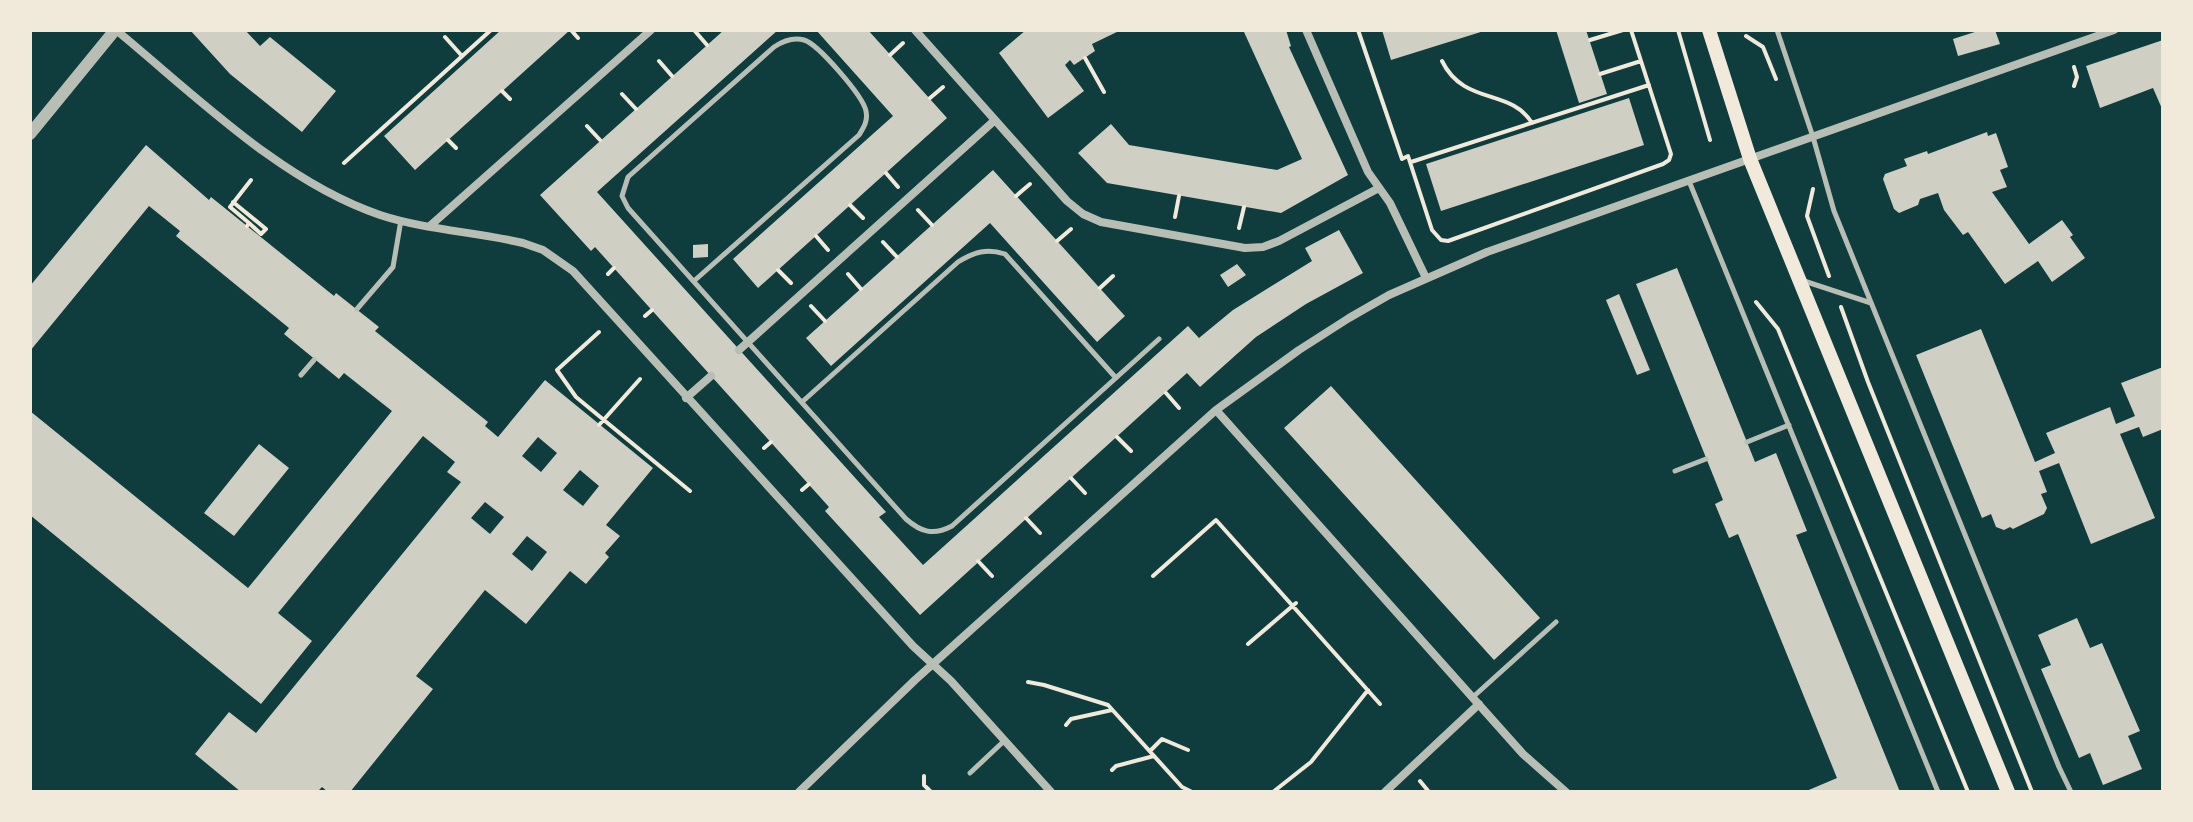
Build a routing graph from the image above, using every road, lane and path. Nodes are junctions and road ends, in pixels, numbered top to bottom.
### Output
1 (116, 30) edge
2 (491, 30) edge
3 (571, 30) edge
4 (651, 30) edge
5 (694, 30) edge
6 (915, 30) edge
7 (1306, 30) edge
8 (1358, 30) edge
9 (1623, 30) edge
10 (1631, 30) edge
11 (1678, 30) edge
12 (1709, 30) edge
13 (1777, 30) edge
14 (2114, 30) edge
15 (1746, 36) dead end
16 (445, 37) dead end
17 (578, 38) dead end
18 (1590, 40) dead end
19 (903, 43) dead end
20 (707, 45) dead end
21 (890, 55) dead end
22 (462, 56) junction
23 (1085, 58) dead end
24 (659, 61) dead end
25 (1442, 61) dead end
26 (1641, 61) junction
27 (2074, 67) dead end
28 (1600, 74) dead end
29 (672, 76) dead end
30 (1649, 85) junction
31 (2074, 86) dead end
32 (943, 87) dead end
33 (1780, 89) dead end
34 (502, 91) dead end
35 (1104, 92) dead end
36 (622, 94) dead end
37 (930, 98) dead end
38 (510, 99) dead end
39 (636, 109) dead end
40 (995, 120) junction
41 (1532, 123) junction
42 (587, 126) dead end
43 (30, 134) edge
44 (1813, 137) junction
45 (448, 140) dead end
46 (600, 140) dead end
47 (1710, 140) dead end
48 (456, 148) dead end
49 (1750, 159) junction
50 (1410, 162) junction
51 (344, 163) dead end
52 (886, 173) dead end
53 (1810, 177) dead end
54 (251, 180) dead end
55 (1689, 180) junction
56 (1030, 184) dead end
57 (1379, 188) junction
58 (900, 189) dead end
59 (1016, 196) dead end
60 (1179, 196) dead end
61 (233, 202) junction
62 (850, 205) dead end
63 (1244, 207) dead end
64 (917, 208) dead end
65 (1175, 217) dead end
66 (402, 220) junction
67 (865, 220) dead end
68 (431, 225) junction
69 (932, 225) dead end
70 (1239, 228) dead end
71 (1071, 229) dead end
72 (816, 236) dead end
73 (882, 240) dead end
74 (1057, 241) dead end
75 (830, 252) dead end
76 (897, 257) dead end
77 (614, 268) dead end
78 (778, 270) dead end
79 (846, 272) dead end
80 (608, 274) dead end
81 (1113, 276) dead end
82 (1426, 278) junction
83 (1799, 279) junction
84 (694, 281) junction
85 (793, 285) dead end
86 (1100, 288) dead end
87 (861, 289) dead end
88 (1751, 291) dead end
89 (1835, 291) junction
90 (1871, 303) junction
91 (810, 304) dead end
92 (357, 309) dead end
93 (652, 310) dead end
94 (645, 316) dead end
95 (825, 321) dead end
96 (599, 332) dead end
97 (1159, 339) dead end
98 (748, 342) junction
99 (739, 350) dead end
100 (314, 360) dead end
101 (301, 375) dead end
102 (711, 376) dead end
103 (1116, 378) junction
104 (640, 379) dead end
105 (1166, 393) dead end
106 (686, 398) junction
107 (802, 402) junction
108 (1179, 408) dead end
109 (1216, 410) junction
110 (604, 420) junction
111 (599, 425) dead end
112 (1789, 425) junction
113 (1117, 437) dead end
114 (771, 442) dead end
115 (1747, 442) dead end
116 (764, 448) dead end
117 (1131, 451) dead end
118 (1706, 459) dead end
119 (1675, 471) dead end
120 (1071, 478) dead end
121 (809, 484) dead end
122 (802, 490) dead end
123 (690, 491) dead end
124 (1085, 493) dead end
125 (1026, 518) dead end
126 (1040, 533) dead end
127 (978, 561) dead end
128 (992, 576) dead end
129 (1153, 576) dead end
130 (1294, 604) junction
131 (1556, 622) dead end
132 (1248, 644) dead end
133 (933, 664) junction
134 (1028, 682) dead end
135 (1368, 690) junction
136 (1476, 701) junction
137 (1380, 704) dead end
138 (1113, 710) junction
139 (1066, 725) dead end
140 (1004, 741) junction
141 (1188, 750) dead end
142 (1152, 754) junction
143 (1112, 770) dead end
144 (970, 773) dead end
145 (924, 776) dead end
146 (1418, 779) dead end
147 (1180, 790) edge
148 (799, 792) edge
149 (931, 792) edge
150 (1051, 792) edge
151 (1192, 792) edge
152 (1273, 792) edge
153 (1385, 792) edge
154 (1429, 792) edge
155 (1566, 792) edge
156 (1938, 792) edge
157 (1968, 792) edge
158 (2008, 792) edge
159 (2032, 792) edge
160 (2071, 792) edge

1 - 43 street
1 - 66 street
2 - 22 path
3 - 17 path
4 - 68 street
5 - 20 path
6 - 40 street
7 - 57 street
8 - 50 path
9 - 18 path
10 - 26 path
11 - 47 path
12 - 49 main road
13 - 44 lane
14 - 44 street
15 - 33 path
16 - 22 path
19 - 21 path
22 - 51 path
23 - 35 path
24 - 29 path
25 - 41 path
26 - 28 path
26 - 30 path
27 - 31 path
30 - 41 path
30 - 50 path
32 - 37 path
34 - 38 path
36 - 39 path
40 - 57 street
40 - 98 street
41 - 50 path
42 - 46 path
44 - 49 street
44 - 90 lane
45 - 48 path
49 - 55 street
49 - 83 main road
52 - 58 path
53 - 89 path
54 - 61 path
55 - 82 street
55 - 112 lane
56 - 59 path
57 - 82 street
60 - 65 path
61 - 61 path
62 - 67 path
63 - 70 path
64 - 69 path
66 - 68 street
66 - 92 lane
68 - 106 street
71 - 74 path
72 - 75 path
73 - 76 path
77 - 80 path
78 - 85 path
79 - 87 path
81 - 86 path
82 - 109 street
83 - 89 lane
83 - 158 main road
84 - 84 lane
84 - 98 lane
88 - 157 path
89 - 90 lane
89 - 159 path
90 - 160 lane
91 - 95 path
93 - 94 path
96 - 110 path
97 - 103 lane
98 - 99 street
98 - 107 lane
100 - 101 lane
102 - 106 street
103 - 107 lane
103 - 107 lane
104 - 110 path
105 - 108 path
106 - 133 street
109 - 133 street
109 - 136 street
110 - 111 path
110 - 123 path
112 - 115 lane
112 - 156 lane
113 - 117 path
114 - 116 path
118 - 119 lane
120 - 124 path
121 - 122 path
125 - 126 path
127 - 128 path
129 - 130 path
130 - 132 path
130 - 135 path
131 - 136 lane
133 - 140 street
133 - 148 street
134 - 138 path
135 - 137 path
135 - 152 path
136 - 153 street
136 - 155 street
138 - 139 path
138 - 142 path
140 - 144 lane
140 - 150 street
141 - 142 path
142 - 143 path
142 - 147 path
145 - 149 path
146 - 154 path
147 - 151 path

